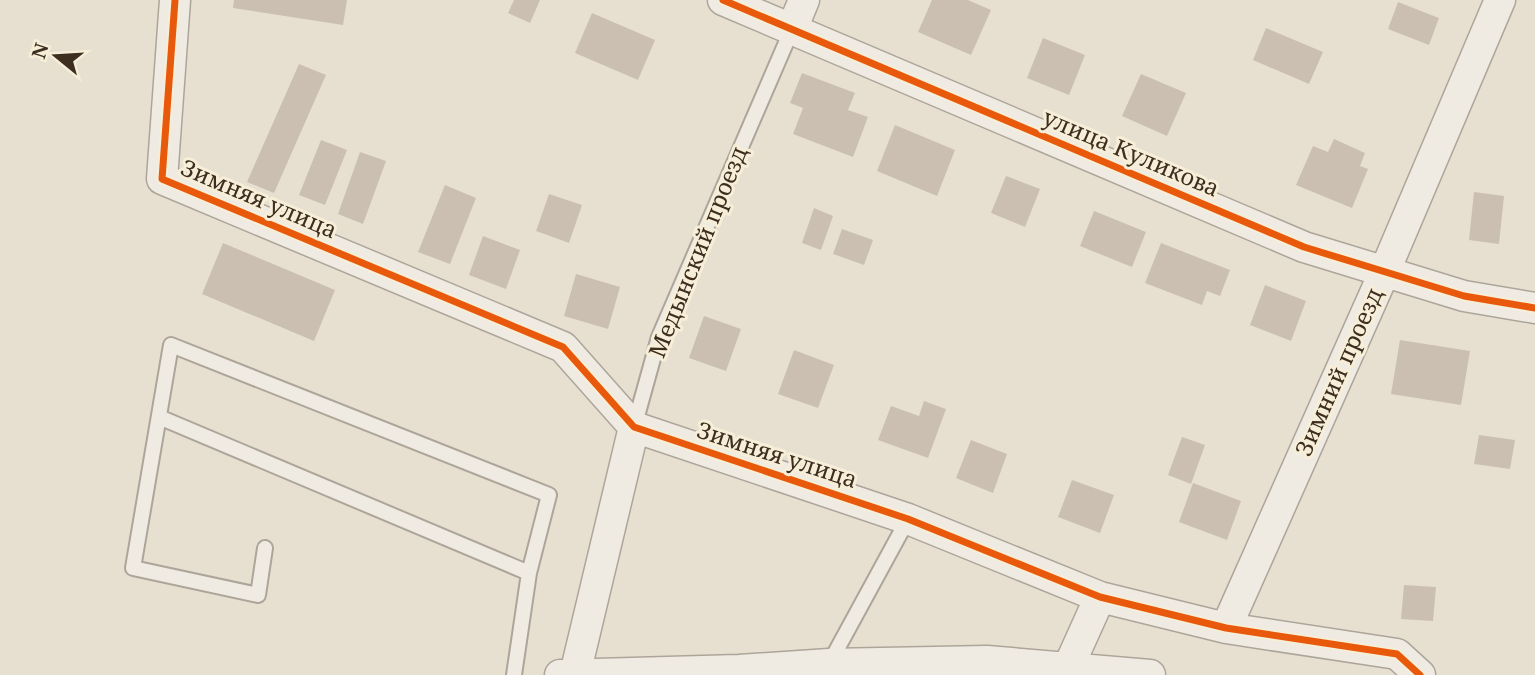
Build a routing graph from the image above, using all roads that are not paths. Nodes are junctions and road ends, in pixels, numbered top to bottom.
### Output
1 (175, 0) edge
2 (723, 0) edge
3 (804, 0) edge
4 (1500, 0) edge
5 (792, 29) junction
6 (1384, 273) junction
7 (1535, 308) edge
8 (159, 417) junction
9 (634, 427) junction
10 (908, 519) junction
11 (265, 548) dead end
12 (529, 573) junction
13 (1100, 597) junction
14 (1226, 628) junction
15 (829, 664) junction
16 (1068, 668) junction
17 (514, 675) edge
18 (567, 675) edge
19 (1150, 675) edge
20 (1420, 675) edge

1 - 9 street, Зимняя улица
2 - 5 street, улица Куликова
3 - 5 street, Медынский проезд
4 - 6 street, Зимний проезд
5 - 6 street, улица Куликова
5 - 9 lane, Медынский проезд
6 - 7 street, улица Куликова
6 - 14 street, Зимний проезд
8 - 11 lane
8 - 12 lane
8 - 12 lane
9 - 10 street, Зимняя улица
9 - 18 street, Медынский проезд
10 - 13 street, Зимняя улица
10 - 15 lane
12 - 17 lane
13 - 14 street, Зимняя улица
13 - 16 street
14 - 20 street, Зимняя улица
15 - 16 street
15 - 18 street
16 - 19 street

